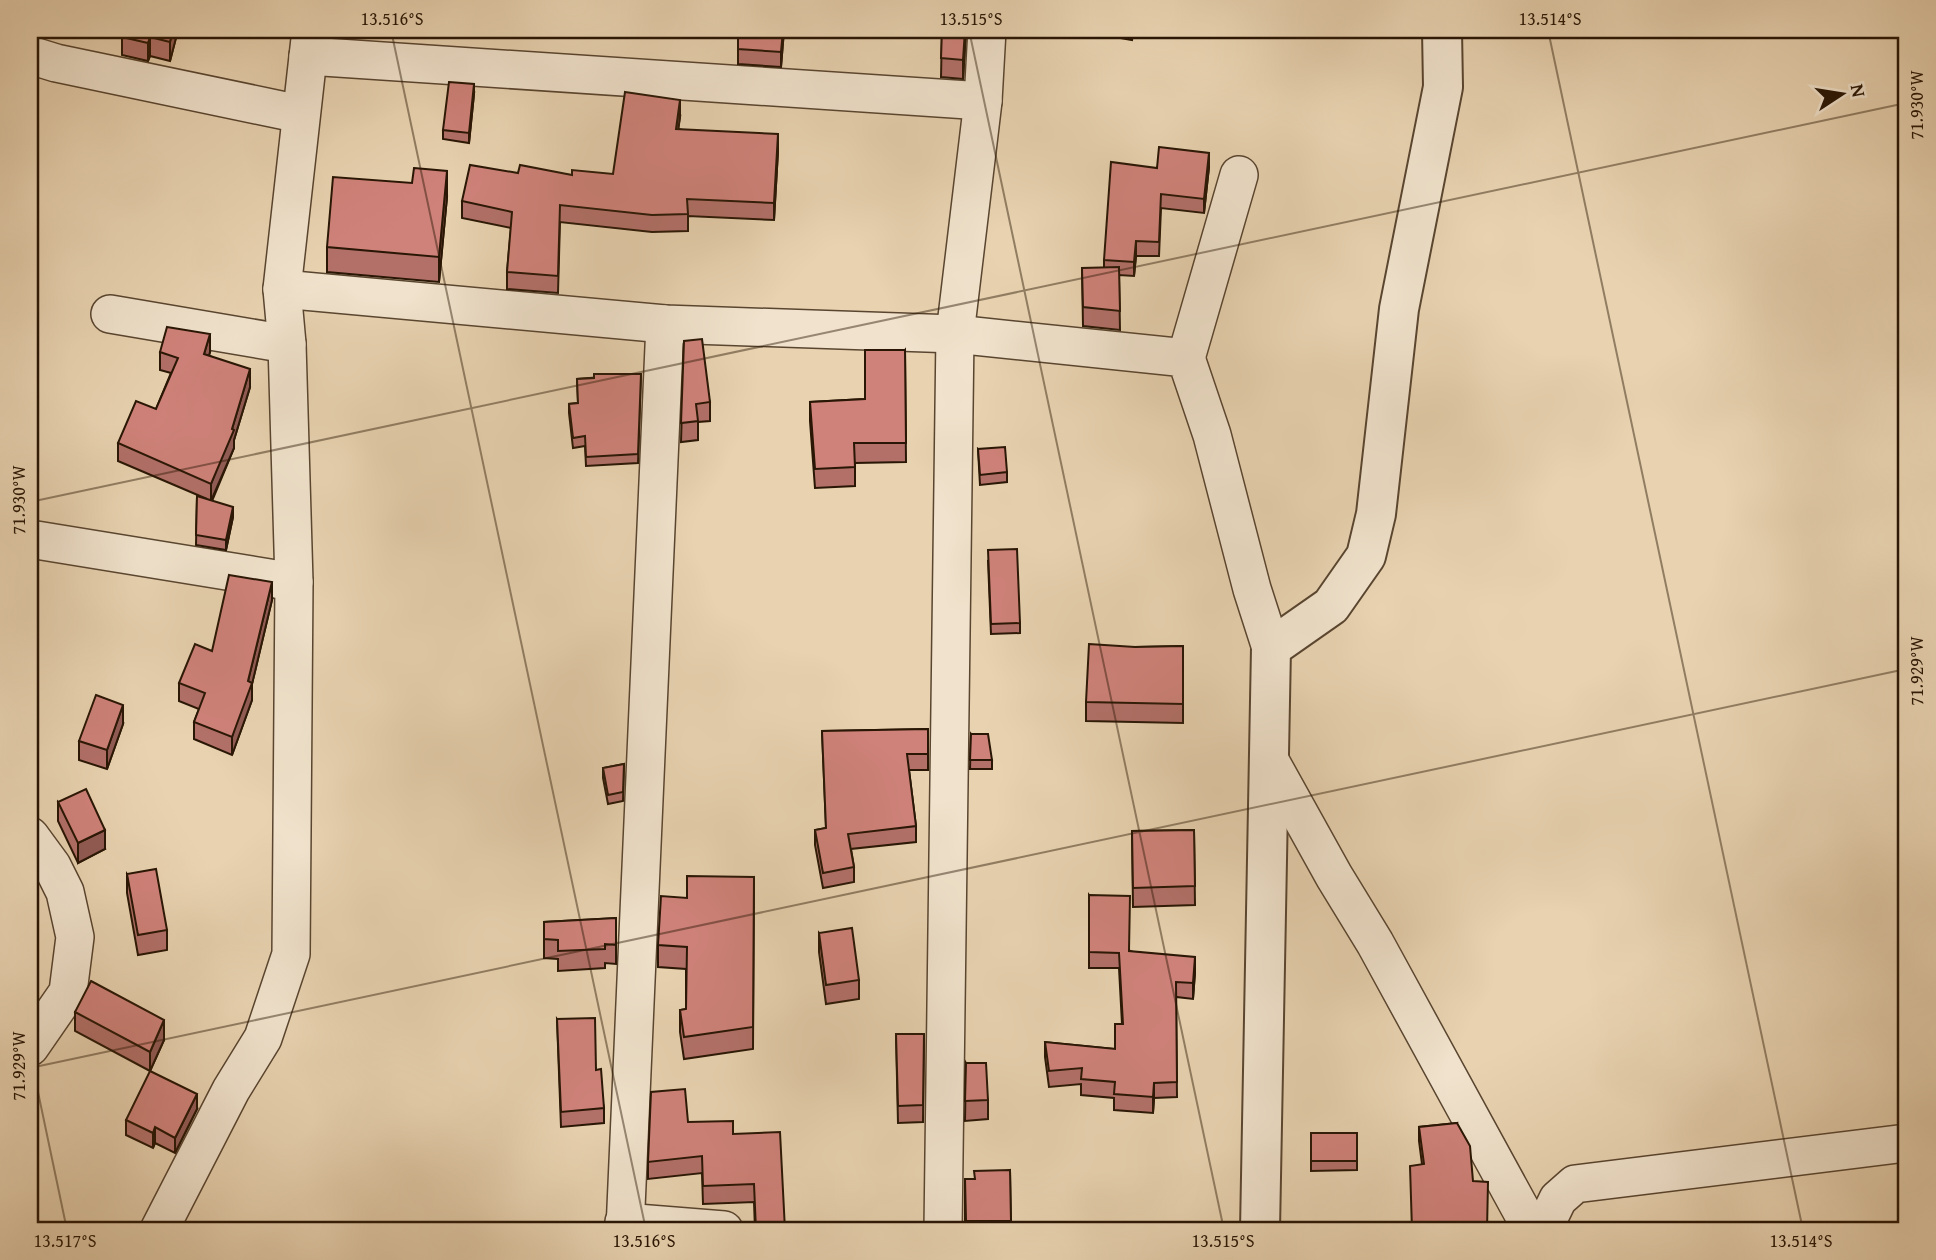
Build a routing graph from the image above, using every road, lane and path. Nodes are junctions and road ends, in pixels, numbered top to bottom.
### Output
1 (987, 30) edge
2 (1442, 30) edge
3 (310, 43) edge
4 (30, 55) edge
5 (983, 101) junction
6 (300, 114) junction
7 (1239, 175) dead end
8 (282, 289) junction
9 (110, 314) dead end
10 (665, 324) junction
11 (955, 334) junction
12 (287, 344) junction
13 (1186, 358) junction
14 (30, 539) edge
15 (294, 582) junction
16 (1271, 648) junction
17 (1269, 759) junction
18 (30, 836) edge
19 (30, 1047) edge
20 (1906, 1143) edge
21 (625, 1226) edge
22 (159, 1230) edge
23 (724, 1230) edge
24 (943, 1230) edge
25 (1260, 1230) edge
26 (1532, 1230) edge
27 (1543, 1230) edge

1 - 5 street
2 - 16 street
3 - 5 street
3 - 6 street
4 - 6 street
5 - 11 street
6 - 8 street
7 - 13 street
8 - 10 street
8 - 12 street
9 - 12 street
10 - 11 street
10 - 21 street
11 - 13 street
11 - 24 street
12 - 15 street
13 - 16 street
14 - 15 street
15 - 22 street
16 - 17 street
17 - 25 street
17 - 26 street
18 - 19 street
20 - 27 street
21 - 23 street

